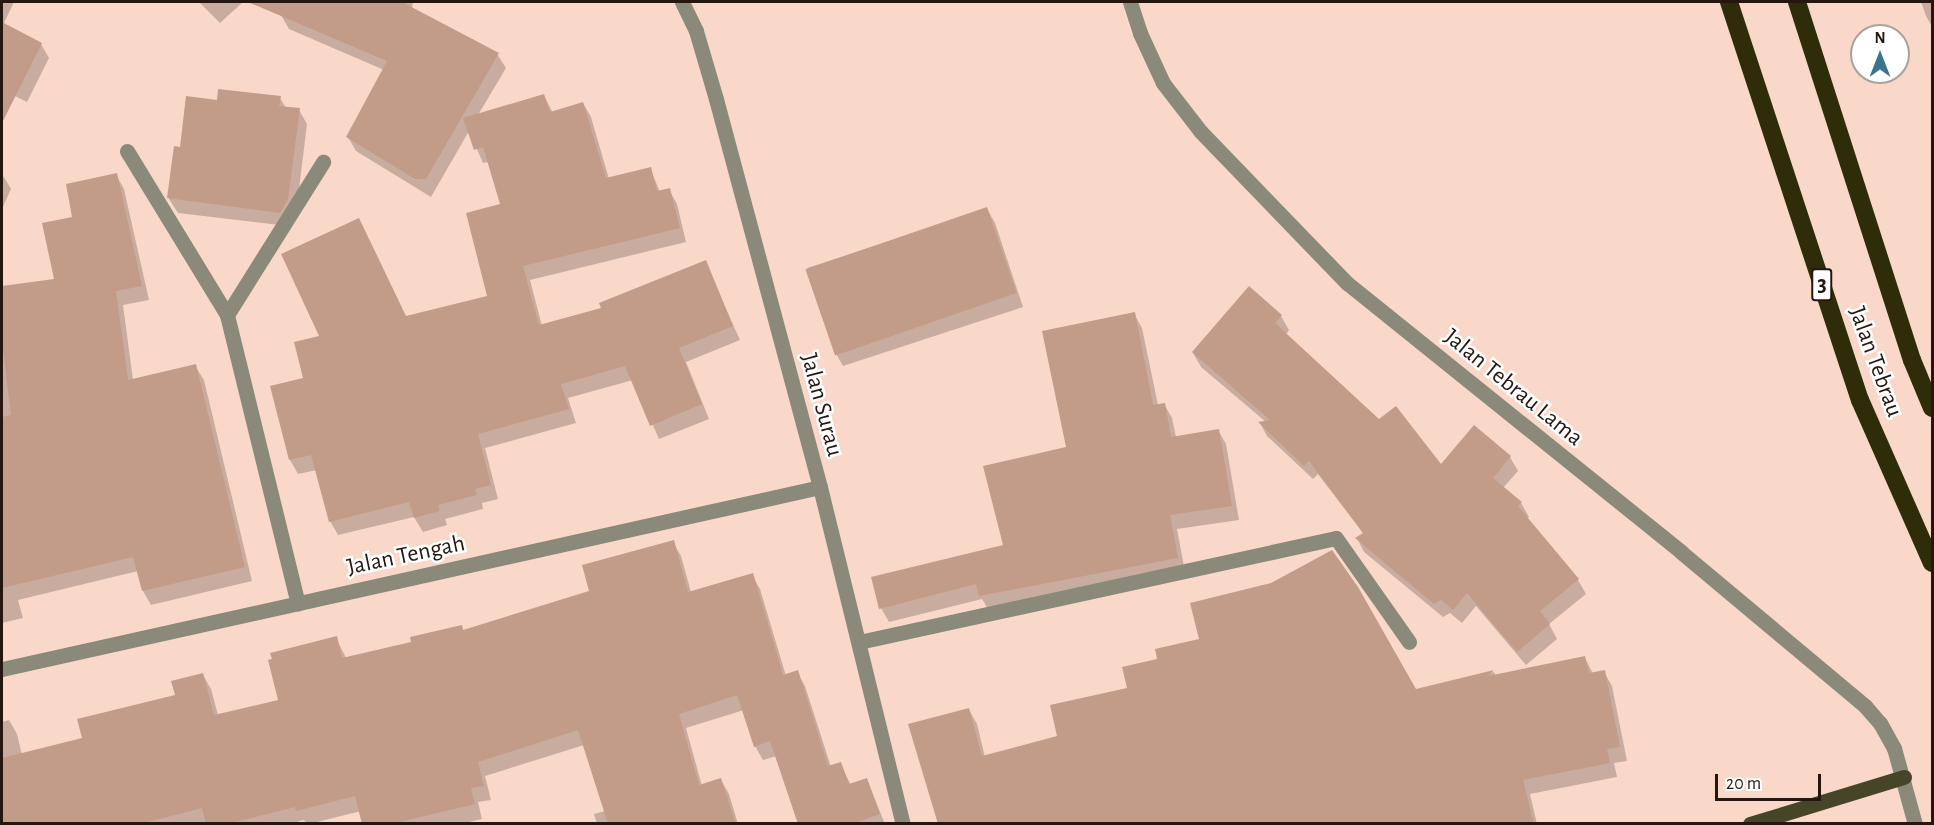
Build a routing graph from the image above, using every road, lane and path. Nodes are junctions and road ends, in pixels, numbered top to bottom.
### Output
1 (682, 2) edge
2 (1130, 2) edge
3 (1729, 2) edge
4 (1797, 2) edge
5 (127, 151) dead end
6 (323, 162) dead end
7 (227, 315) junction
8 (1932, 408) edge
9 (820, 487) junction
10 (1932, 563) edge
11 (298, 603) junction
12 (859, 642) junction
13 (1409, 642) dead end
14 (2, 669) edge
15 (1904, 777) junction
16 (1775, 820) edge
17 (903, 824) edge
18 (1750, 824) edge
19 (1915, 824) edge

1 - 9 street, Jalan Surau
2 - 15 street, Jalan Tebrau Lama
3 - 10 highway, Jalan Tebrau / 3
4 - 8 highway, Jalan Tebrau
5 - 7 street
6 - 7 street
7 - 11 street
9 - 11 street, Jalan Tengah
9 - 12 street, Jalan Surau
11 - 14 street, Jalan Tengah
12 - 13 street
12 - 17 street, Jalan Surau
15 - 16 main road
15 - 19 street, Jalan Tebrau Lama
16 - 18 main road

